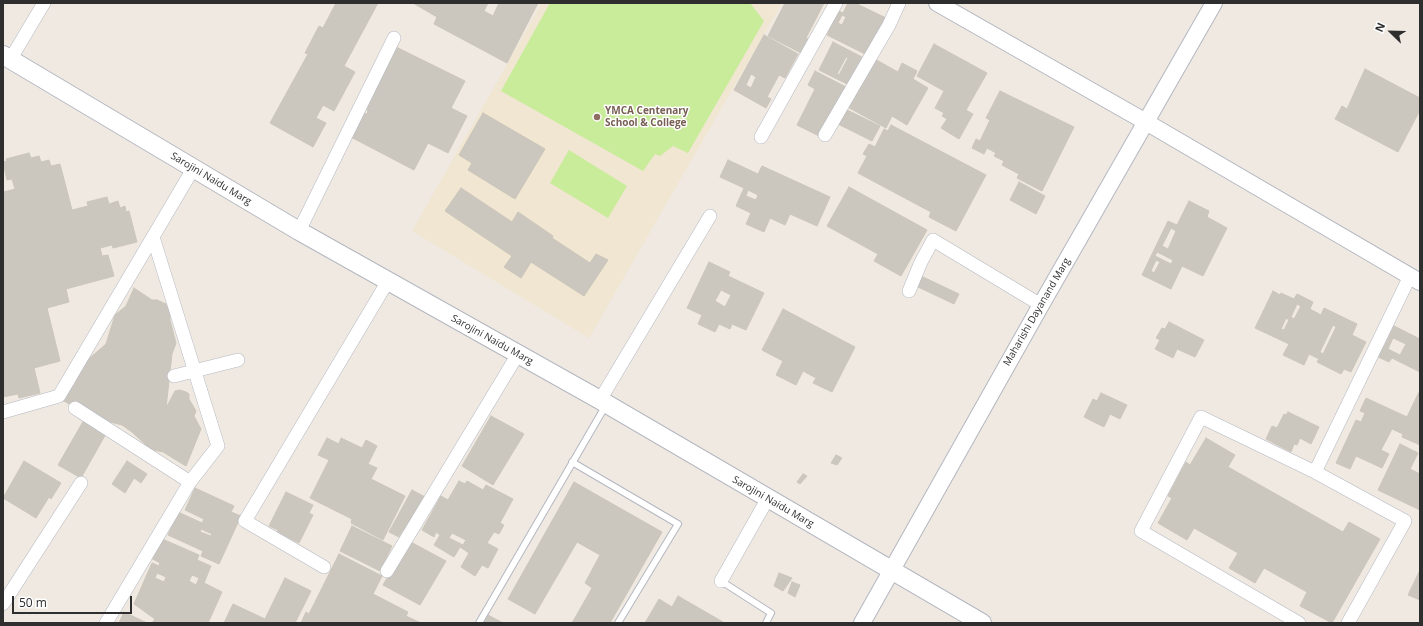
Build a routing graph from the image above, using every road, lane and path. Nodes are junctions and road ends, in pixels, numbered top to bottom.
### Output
1 (44, 3) edge
2 (836, 3) edge
3 (899, 3) edge
4 (937, 3) edge
5 (1214, 3) edge
6 (394, 38) dead end
7 (7, 58) edge
8 (1146, 122) junction
9 (825, 135) dead end
10 (761, 137) dead end
11 (193, 168) junction
12 (710, 216) dead end
13 (299, 231) junction
14 (153, 237) junction
15 (1415, 279) edge
16 (388, 282) junction
17 (909, 291) dead end
18 (1040, 305) junction
19 (518, 354) junction
20 (238, 360) dead end
21 (194, 371) junction
22 (174, 376) dead end
23 (603, 403) junction
24 (75, 408) dead end
25 (3, 412) edge
26 (572, 462) junction
27 (1315, 472) junction
28 (190, 482) junction
29 (81, 483) dead end
30 (768, 498) junction
31 (324, 567) dead end
32 (387, 571) dead end
33 (892, 571) junction
34 (721, 580) joint
35 (3, 604) edge
36 (106, 623) edge
37 (479, 623) edge
38 (618, 623) edge
39 (766, 623) edge
40 (862, 623) edge
41 (982, 623) edge
42 (1299, 623) edge
43 (1348, 623) edge

1 - 7 street
2 - 10 street
3 - 9 street
4 - 8 street
5 - 8 street, Maharishi Dayanand Marg
6 - 13 street
7 - 11 main road, Sarojini Naidu Marg
8 - 15 street
8 - 18 street, Maharishi Dayanand Marg
11 - 13 main road, Sarojini Naidu Marg
11 - 14 street
12 - 23 street
13 - 16 main road, Sarojini Naidu Marg
14 - 21 street
14 - 25 street
15 - 27 street
16 - 19 main road, Sarojini Naidu Marg
16 - 31 street
17 - 18 street
18 - 33 street, Maharishi Dayanand Marg
19 - 23 main road, Sarojini Naidu Marg
19 - 32 street
20 - 21 street
21 - 22 street
21 - 28 street
23 - 26 lane
23 - 30 main road, Sarojini Naidu Marg
24 - 28 street
26 - 37 lane
26 - 38 lane
27 - 42 street
27 - 43 street
28 - 36 street
29 - 35 street
30 - 33 main road, Sarojini Naidu Marg
30 - 34 street
33 - 40 street, Maharishi Dayanand Marg
33 - 41 main road, Sarojini Naidu Marg
34 - 39 lane

